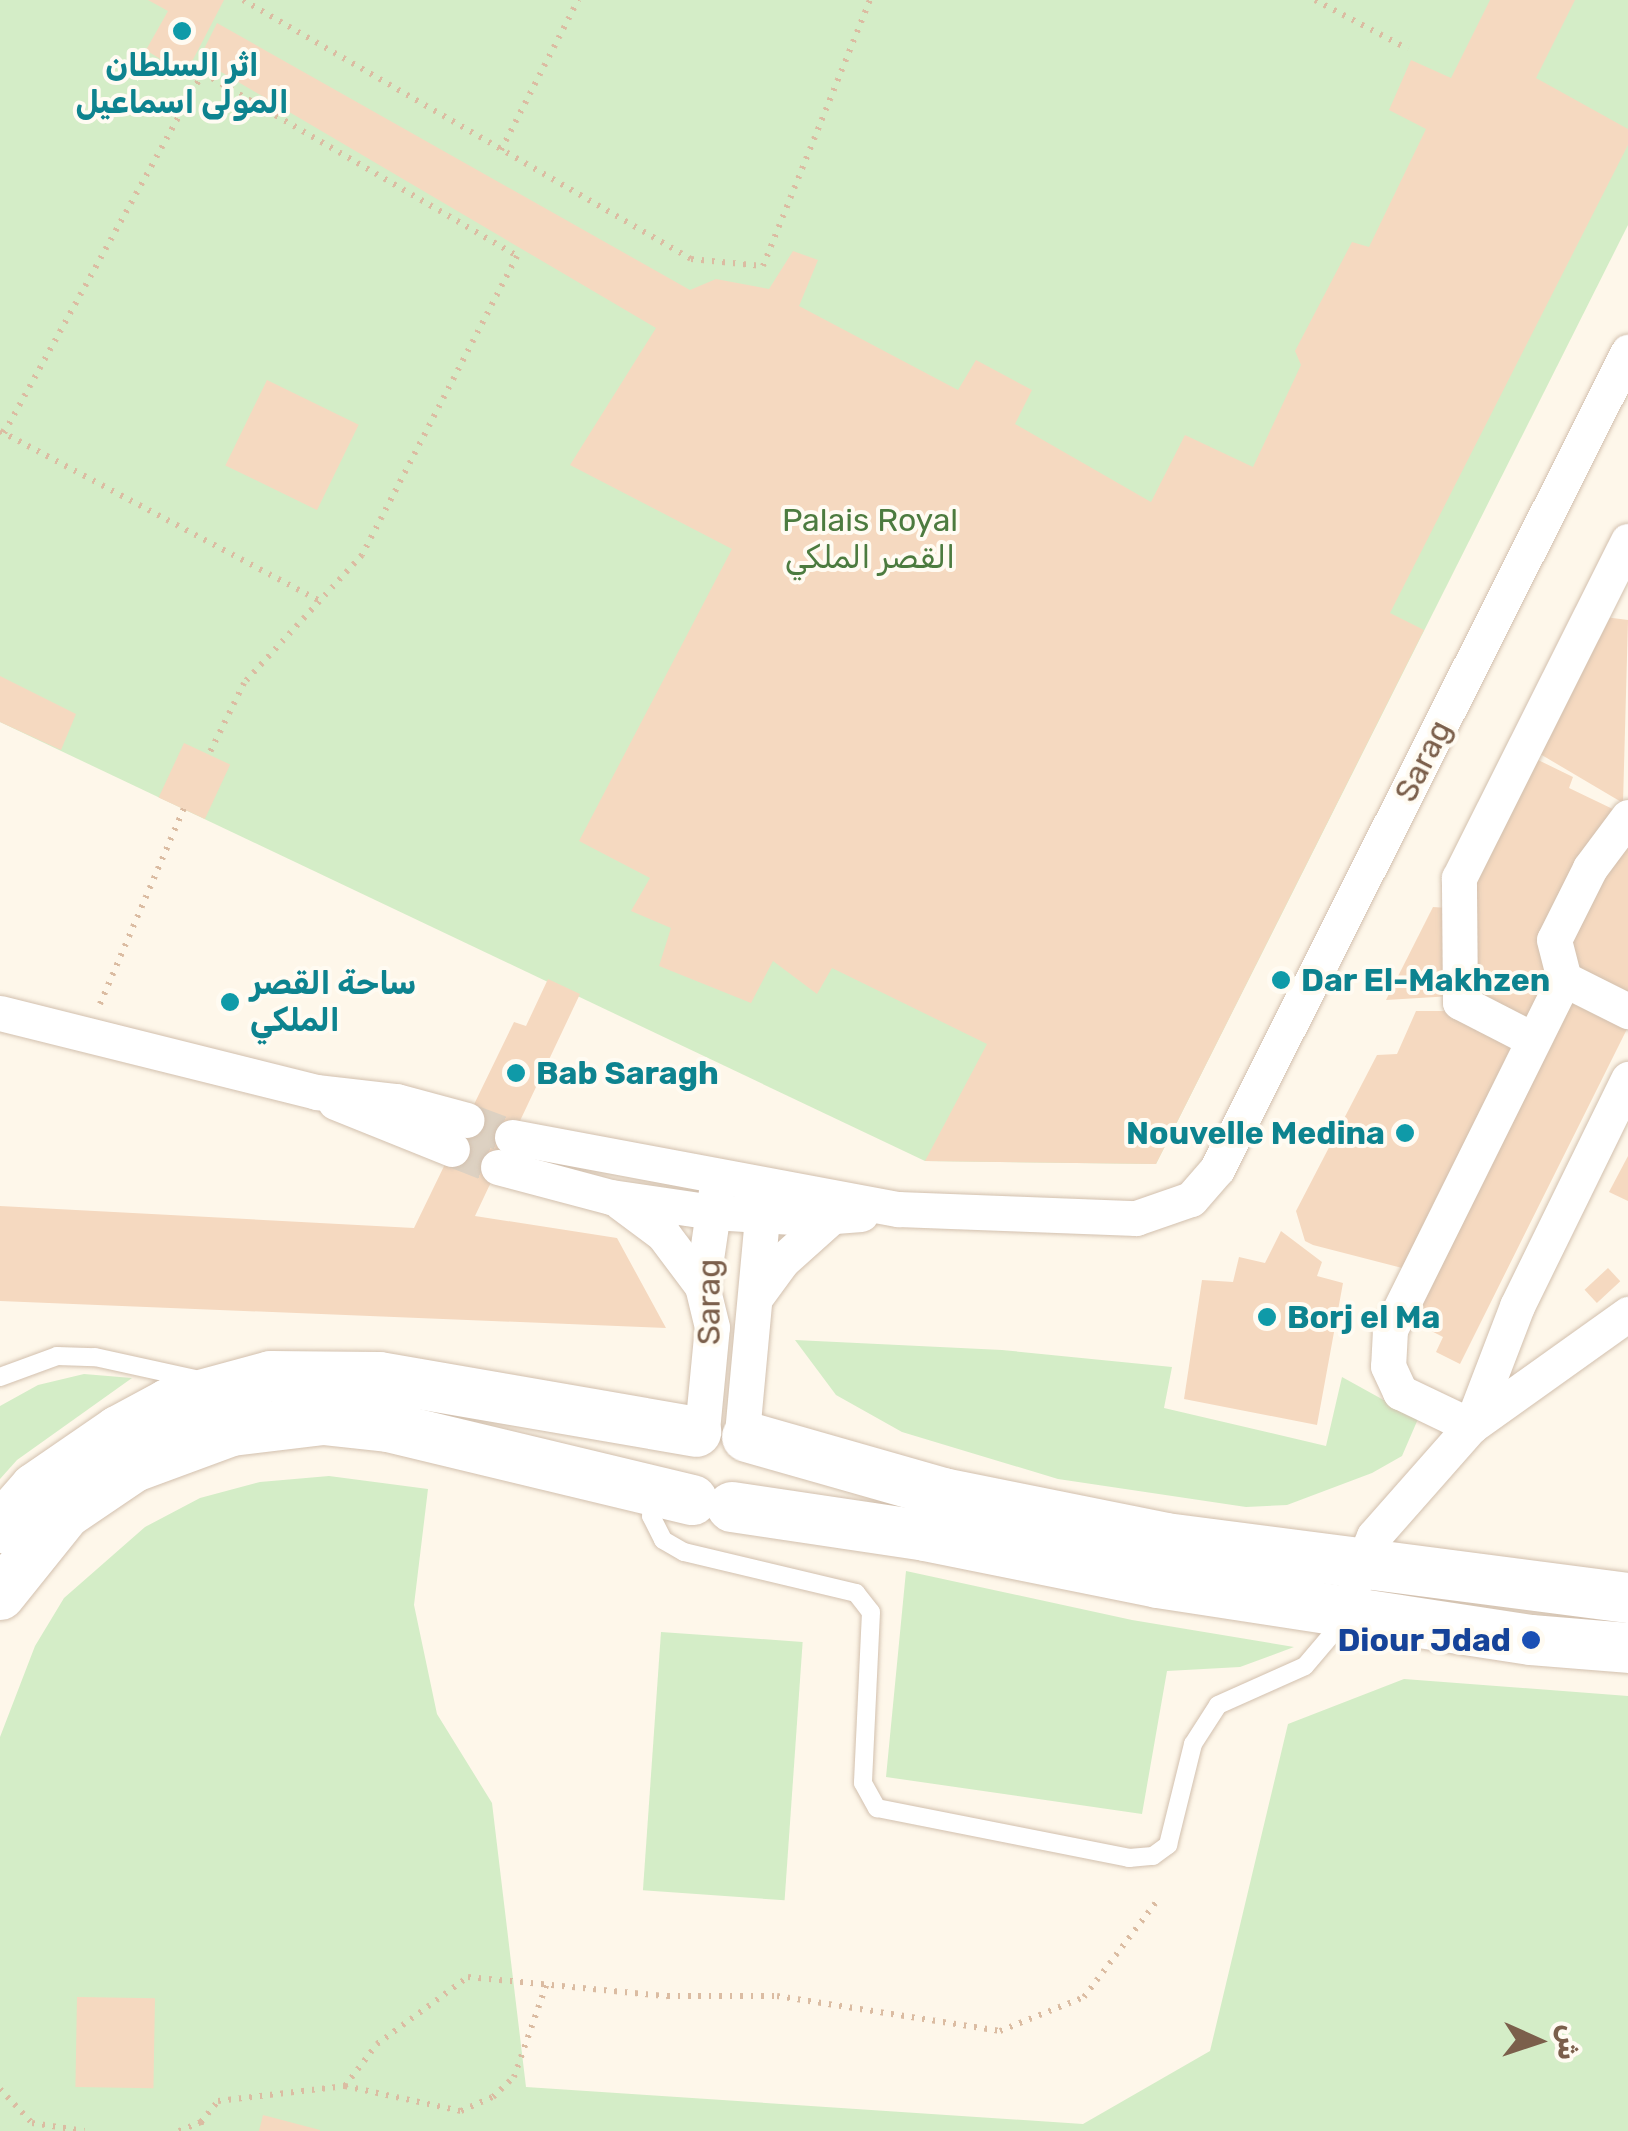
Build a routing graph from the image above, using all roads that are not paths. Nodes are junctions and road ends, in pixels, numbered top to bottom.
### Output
1 (1628, 352) edge
2 (1628, 541) edge
3 (1613, 606) edge
4 (1628, 817) edge
5 (1564, 979) junction
6 (1628, 1011) edge
7 (0, 1013) edge
8 (1532, 1039) junction
9 (1628, 1079) edge
10 (460, 1134) tunnel mouth
11 (719, 1175) junction
12 (611, 1196) junction
13 (764, 1200) junction
14 (898, 1209) junction
15 (713, 1212) junction
16 (832, 1218) junction
17 (702, 1286) junction
18 (754, 1298) junction
19 (1628, 1314) edge
20 (0, 1377) edge
21 (224, 1386) junction
22 (1471, 1426) junction
23 (722, 1433) junction
24 (692, 1499) junction
25 (0, 1528) edge
26 (1353, 1588) junction
27 (0, 1595) edge
28 (1628, 1598) edge
29 (1628, 1648) edge

1 - 14 street, Sarag
2 - 3 street
3 - 8 street
4 - 5 street
5 - 6 street
5 - 8 street
7 - 10 street
8 - 22 street
9 - 22 street
11 - 12 street
11 - 13 street
11 - 15 street, Sarag
12 - 15 street
12 - 17 street
13 - 14 street
13 - 15 street
13 - 16 street
13 - 18 street, Sarag
14 - 16 street
15 - 17 street, Sarag
16 - 18 street
17 - 23 street, Sarag
18 - 23 street, Sarag
19 - 22 street
20 - 21 lane
21 - 23 main road
21 - 25 main road
22 - 26 street
23 - 24 main road
23 - 24 main road
23 - 26 main road
24 - 26 main road
24 - 26 lane
24 - 27 main road
26 - 28 main road
26 - 29 main road

